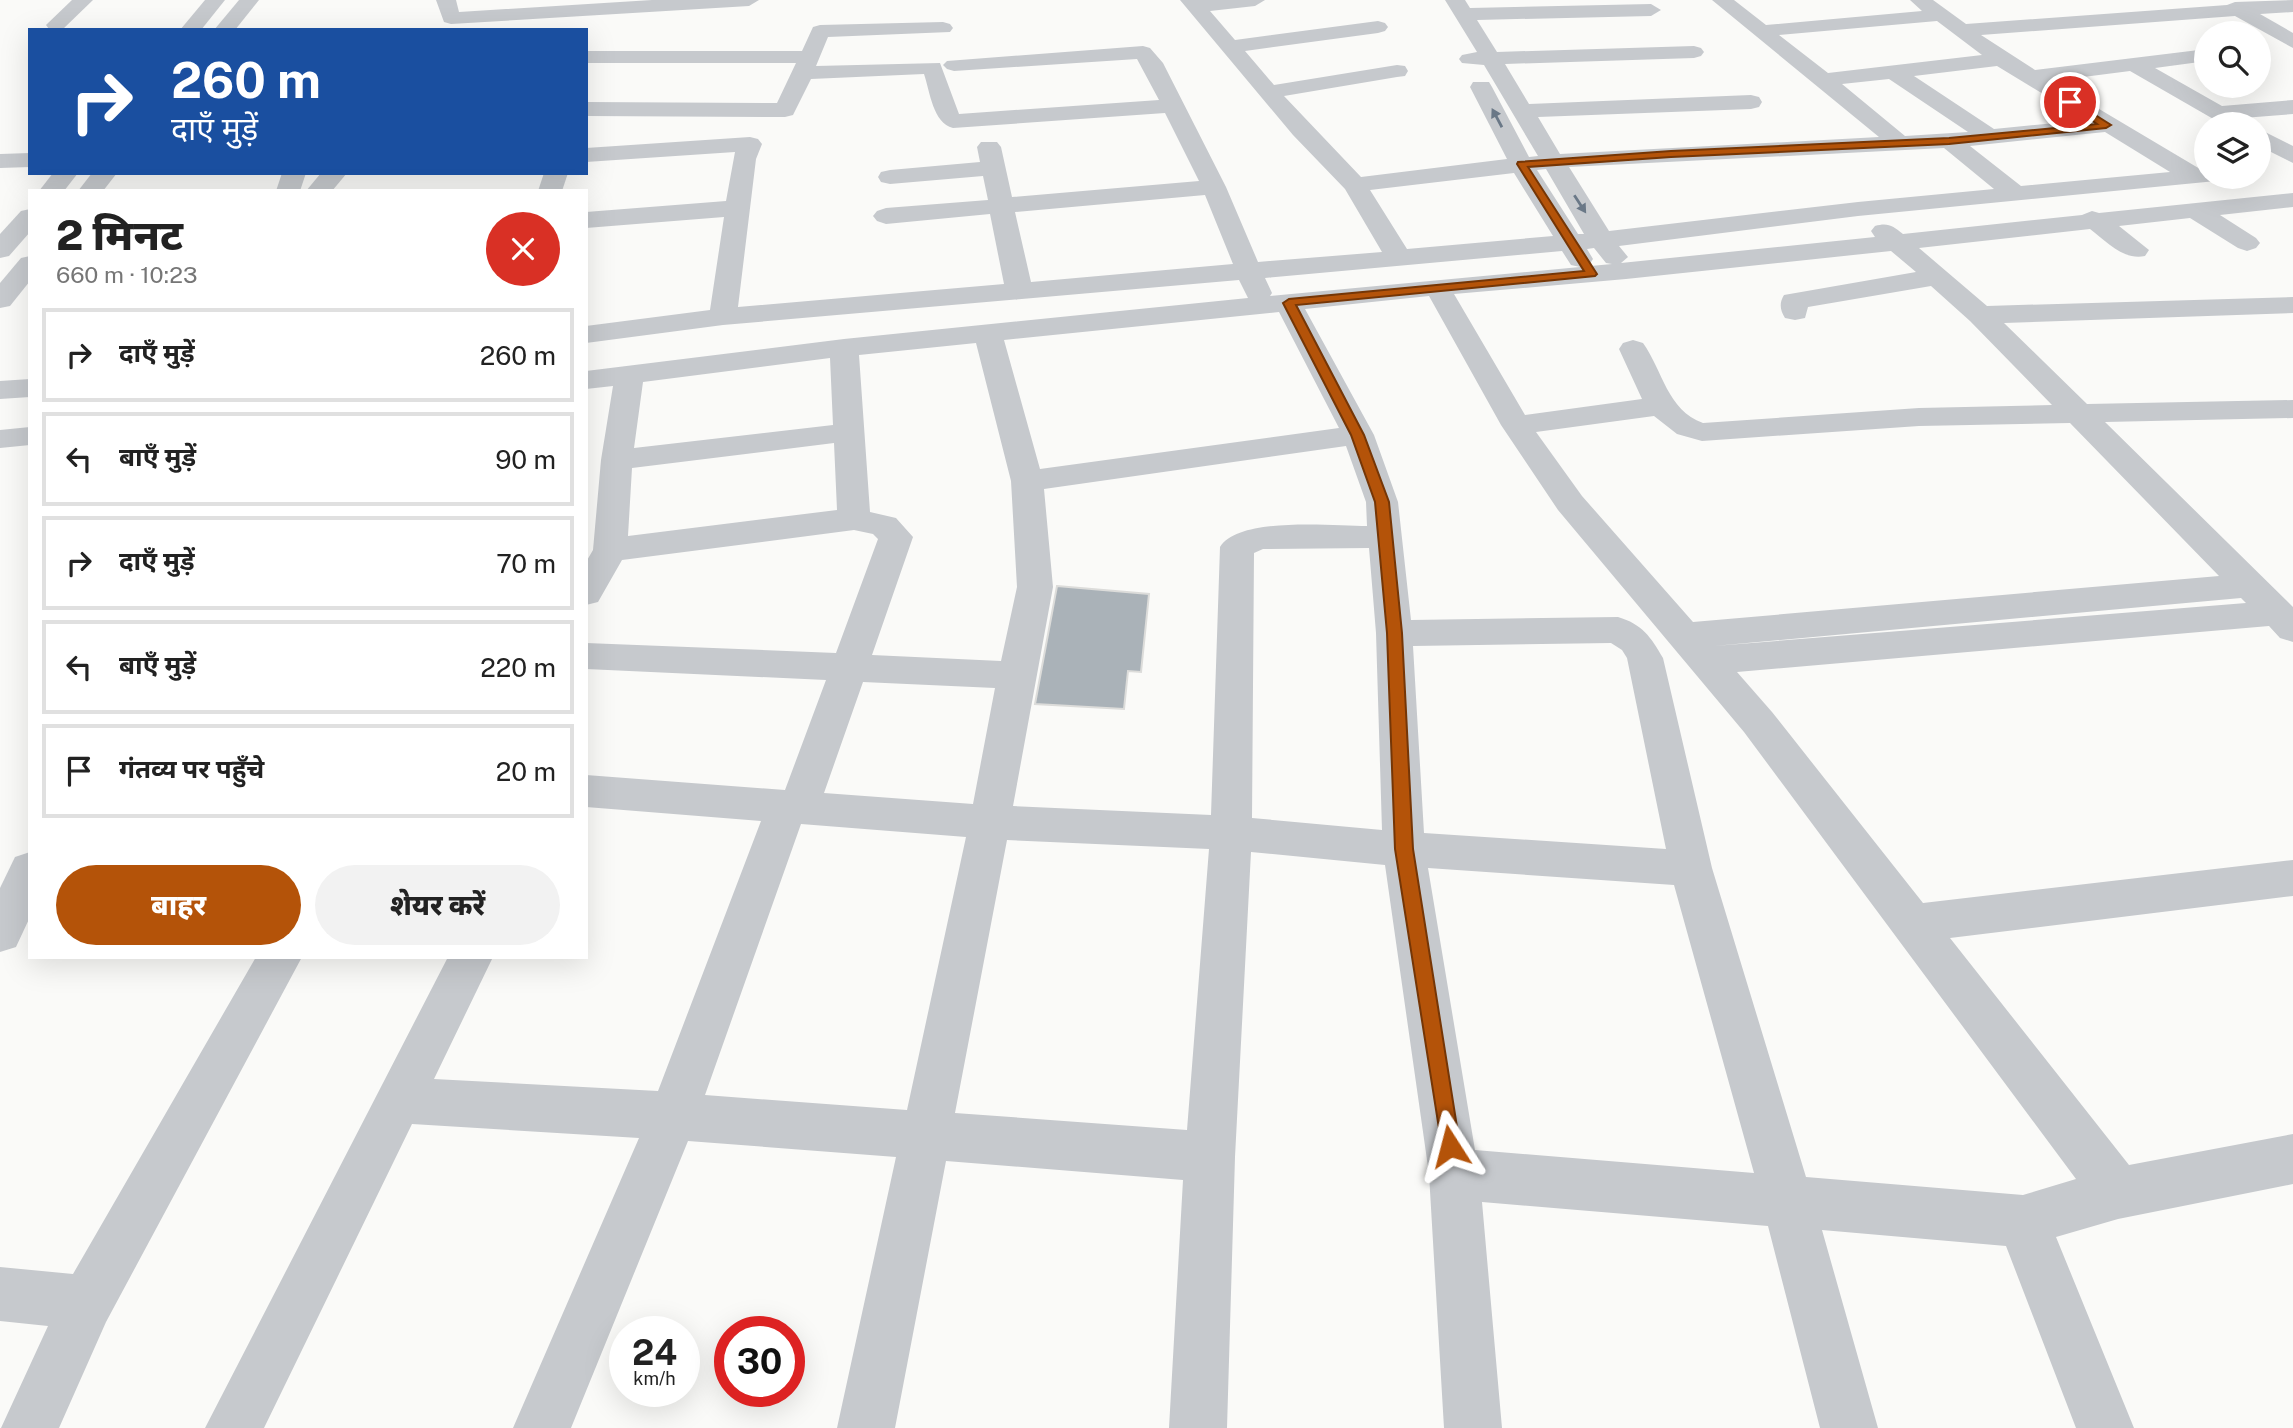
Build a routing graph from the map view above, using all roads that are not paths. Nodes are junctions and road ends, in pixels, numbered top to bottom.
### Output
1 (83, 0) edge
2 (215, 0) edge
3 (249, 0) edge
4 (749, 0) edge
5 (1255, 0) edge
6 (1431, 0) edge
7 (1722, 0) edge
8 (1920, 0) edge
9 (2069, 0) edge
10 (2221, 0) edge
11 (1193, 4) edge
12 (2293, 6) edge
13 (1459, 7) edge
14 (1835, 8) dead end
15 (829, 10) dead end
16 (1651, 10) dead end
17 (2240, 10) junction
18 (1941, 15) junction
19 (449, 16) edge
20 (2139, 18) junction
21 (2105, 19) junction
22 (1856, 24) junction
23 (56, 25) dead end
24 (1377, 27) dead end
25 (192, 28) edge
26 (226, 28) edge
27 (943, 28) dead end
28 (1963, 30) junction
29 (820, 31) junction
30 (1761, 31) junction
31 (2293, 41) edge
32 (1229, 47) junction
33 (2194, 49) edge
34 (2293, 49) edge
35 (2271, 50) edge
36 (1694, 52) dead end
37 (2194, 56) edge
38 (588, 57) edge
39 (1490, 58) junction
40 (1466, 59) junction
41 (2001, 59) junction
42 (2131, 63) junction
43 (806, 65) junction
44 (954, 65) dead end
45 (1396, 71) dead end
46 (1894, 72) junction
47 (2033, 77) junction
48 (1823, 80) junction
49 (1268, 92) junction
50 (1751, 102) dead end
51 (1173, 106) junction
52 (2293, 107) edge
53 (588, 109) edge
54 (785, 110) junction
55 (1523, 110) junction
56 (2216, 112) edge
57 (2230, 112) edge
58 (2106, 125) junction
59 (1987, 135) junction
60 (1949, 141) junction
61 (1900, 143) junction
62 (2271, 143) edge
63 (750, 144) junction
64 (588, 155) edge
65 (2293, 156) edge
66 (28, 160) edge
67 (1553, 161) junction
68 (0, 162) edge
69 (1521, 164) junction
70 (2194, 173) edge
71 (64, 175) edge
72 (103, 175) edge
73 (333, 175) edge
74 (890, 177) dead end
75 (2194, 178) edge
76 (1355, 185) junction
77 (1214, 187) junction
78 (53, 189) edge
79 (92, 189) edge
80 (320, 189) edge
81 (2017, 195) junction
82 (2293, 200) edge
83 (1003, 206) junction
84 (738, 208) junction
85 (1858, 209) junction
86 (2192, 209) junction
87 (886, 216) dead end
88 (28, 218) edge
89 (588, 219) edge
90 (2092, 219) junction
91 (1601, 240) junction
92 (1568, 241) junction
93 (1895, 241) junction
94 (2247, 243) dead end
95 (0, 250) edge
96 (2136, 250) dead end
97 (1399, 258) junction
98 (28, 266) edge
99 (1248, 270) junction
100 (1626, 271) junction
101 (1591, 274) junction
102 (1936, 277) junction
103 (1437, 287) junction
104 (1019, 291) junction
105 (0, 300) edge
106 (1276, 304) junction
107 (2293, 305) edge
108 (1795, 312) dead end
109 (1980, 315) junction
110 (723, 317) junction
111 (588, 335) edge
112 (988, 335) junction
113 (844, 348) junction
114 (1633, 349) dead end
115 (629, 376) junction
116 (588, 380) edge
117 (28, 387) edge
118 (0, 390) edge
119 (1661, 406) junction
120 (2293, 409) edge
121 (2079, 412) junction
122 (1516, 425) junction
123 (849, 432) junction
124 (1357, 435) junction
125 (617, 460) junction
126 (1027, 481) junction
127 (854, 519) junction
128 (1386, 537) junction
129 (610, 550) junction
130 (2249, 585) junction
131 (588, 589) edge
132 (2117, 597) junction
133 (2285, 621) edge
134 (2141, 625) junction
135 (1394, 633) junction
136 (1695, 648) junction
137 (588, 656) edge
138 (849, 667) junction
139 (1016, 675) junction
140 (588, 791) edge
141 (793, 807) junction
142 (990, 822) junction
143 (1231, 833) junction
144 (1404, 849) junction
145 (1691, 868) junction
146 (28, 874) edge
147 (2293, 878) edge
148 (1913, 923) junction
149 (0, 933) edge
150 (278, 959) edge
151 (470, 959) edge
152 (398, 1100) junction
153 (673, 1116) junction
154 (927, 1135) junction
155 (1210, 1157) junction
156 (2293, 1159) edge
157 (1454, 1174) junction
158 (2118, 1193) junction
159 (1788, 1202) junction
160 (2023, 1221) junction
161 (0, 1294) edge
162 (87, 1303) junction
163 (30, 1428) edge
164 (234, 1428) edge
165 (542, 1428) edge
166 (866, 1428) edge
167 (1198, 1428) edge
168 (1473, 1428) edge
169 (1849, 1428) edge
170 (2105, 1428) edge

1 - 23 street
2 - 25 street
3 - 26 street
4 - 19 street
5 - 11 street
6 - 40 street
7 - 30 street
8 - 18 street
9 - 21 street
10 - 17 street
11 - 32 street
12 - 17 street
13 - 16 street
13 - 39 street
14 - 22 street
15 - 29 street
17 - 20 street
17 - 31 street
18 - 22 street
18 - 28 street
20 - 21 street
20 - 33 street
21 - 28 street
22 - 30 street
24 - 32 street
27 - 29 street
28 - 41 street
29 - 43 street
30 - 48 street
32 - 49 street
34 - 35 street
36 - 39 street
37 - 42 street
38 - 43 street
39 - 40 street
39 - 55 street
69 -> 40 street
41 - 46 street
41 - 47 street
42 - 47 street
42 - 56 street
43 - 51 street
43 - 54 street
44 - 51 street
45 - 49 street
46 - 48 street
46 - 59 street
47 - 58 street
48 - 61 street
49 - 76 street
50 - 55 street
51 - 77 street
52 - 57 street
53 - 54 street
54 - 63 street
55 - 67 street
58 - 59 street
58 - 70 street
59 - 60 street
60 - 61 street
60 - 81 street
61 - 67 street
62 - 65 street
63 - 64 street
63 - 84 street
66 - 68 street
67 - 69 street
67 -> 91 street
69 - 76 street
69 - 92 street
71 - 78 street
72 - 79 street
73 - 80 street
74 - 83 street
75 - 81 street
76 - 97 street
77 - 83 street
77 - 99 street
81 - 85 street
82 - 86 street
83 - 87 street
83 - 104 street
84 - 89 street
84 - 110 street
85 - 91 street
85 - 93 street
86 - 90 street
86 - 94 street
88 - 95 street
90 - 93 street
90 - 96 street
91 - 92 street
91 - 100 street
92 - 97 street
92 - 101 street
93 - 100 street
93 - 102 street
97 - 99 street
98 - 105 street
99 - 104 street
99 - 106 street
100 - 101 street
101 - 103 street
102 - 108 street
102 - 109 street
103 - 106 street
103 - 122 street
104 - 110 street
106 - 112 street
106 - 124 street
107 - 109 street
109 - 121 street
110 - 111 street
112 - 113 street
112 - 126 street
113 - 115 street
113 - 123 street
114 - 119 street
115 - 116 street
115 - 125 street
117 - 118 street
119 - 121 street
119 - 122 street
120 - 121 street
121 - 130 street
122 - 136 street
123 - 125 street
123 - 127 street
124 - 126 street
124 - 128 street
125 - 129 street
126 - 139 street
127 - 129 street
127 - 138 street
128 - 135 street
128 - 143 street
129 - 131 street
130 - 132 street
130 - 133 street
132 - 134 street
132 - 136 street
133 - 134 street
134 - 136 street
135 - 144 street
135 - 145 street
136 - 148 street
137 - 138 street
138 - 139 street
138 - 141 street
139 - 142 street
140 - 141 street
141 - 142 street
141 - 153 street
142 - 143 street
142 - 154 street
143 - 144 street
143 - 155 street
144 - 145 street
144 - 157 street
145 - 159 street
146 - 149 street
147 - 148 street
148 - 158 street
150 - 162 street
151 - 152 street
152 - 153 street
152 - 164 street
153 - 154 street
153 - 165 street
154 - 155 street
154 - 166 street
155 - 167 street
156 - 158 street
157 - 159 street
157 - 168 street
158 - 160 street
159 - 160 street
159 - 169 street
160 - 170 street
161 - 162 street
162 - 163 street

